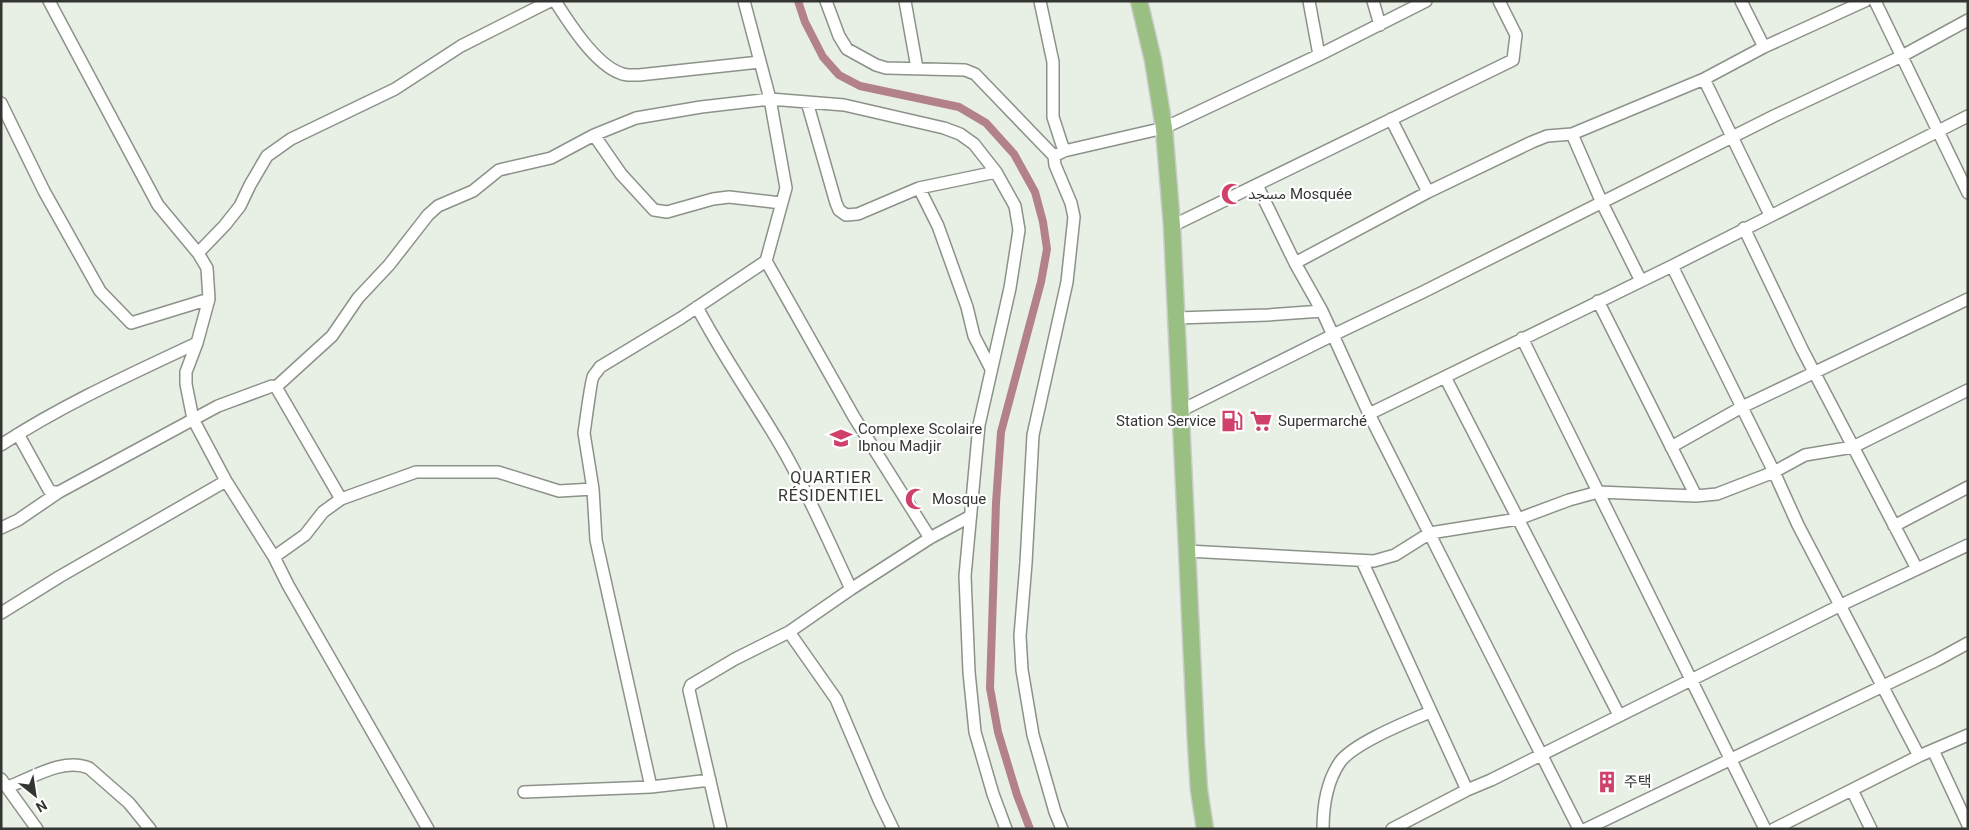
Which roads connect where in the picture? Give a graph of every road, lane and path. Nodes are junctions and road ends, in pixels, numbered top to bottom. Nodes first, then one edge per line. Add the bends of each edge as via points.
1 (49, 1) edge
2 (550, 1) edge
3 (555, 1) edge
4 (744, 1) edge
5 (826, 1) edge
6 (905, 1) edge
7 (1040, 1) edge
8 (1139, 1) edge
9 (1309, 1) edge
10 (1373, 1) edge
11 (1426, 1) edge
12 (1499, 1) edge
13 (1741, 1) edge
14 (1865, 1) edge
15 (1875, 1) edge
16 (1968, 20) edge
17 (1380, 24) junction
18 (1764, 47) junction
19 (1319, 55) junction
20 (1902, 56) junction
21 (760, 62) junction
22 (917, 68) junction
23 (1704, 79) junction
24 (770, 99) junction
25 (807, 102) junction
26 (1, 104) edge
27 (1968, 116) edge
28 (1391, 119) junction
29 (1164, 128) junction
30 (1938, 131) junction
31 (1572, 134) junction
32 (594, 135) junction
33 (1733, 138) junction
34 (1059, 153) junction
35 (996, 172) junction
36 (1257, 185) junction
37 (919, 188) junction
38 (1428, 192) junction
39 (1968, 193) edge
40 (781, 203) junction
41 (1602, 203) junction
42 (1770, 215) junction
43 (1172, 226) junction
44 (1744, 228) junction
45 (198, 253) junction
46 (766, 261) junction
47 (1295, 263) junction
48 (1672, 266) junction
49 (1641, 281) junction
50 (209, 299) junction
51 (1968, 299) edge
52 (1598, 301) junction
53 (696, 307) junction
54 (1322, 311) junction
55 (1177, 318) junction
56 (1333, 335) junction
57 (1522, 338) junction
58 (197, 343) junction
59 (991, 369) junction
60 (1814, 372) junction
61 (1445, 377) junction
62 (276, 387) junction
63 (1968, 390) edge
64 (1742, 407) junction
65 (1182, 410) junction
66 (1369, 414) junction
67 (193, 420) junction
68 (18, 434) junction
69 (1, 445) edge
70 (1671, 447) junction
71 (1852, 447) junction
72 (1774, 472) junction
73 (226, 480) junction
74 (1968, 487) edge
75 (593, 489) junction
76 (59, 492) junction
77 (1598, 492) junction
78 (1696, 496) junction
79 (341, 499) junction
80 (969, 517) junction
81 (1518, 519) junction
82 (1894, 526) junction
83 (1, 528) edge
84 (1430, 533) junction
85 (930, 538) junction
86 (1968, 545) edge
87 (1187, 551) junction
88 (274, 557) junction
89 (1362, 561) junction
90 (1918, 569) junction
91 (851, 589) junction
92 (1841, 605) junction
93 (1, 613) edge
94 (789, 632) junction
95 (1968, 643) edge
96 (1691, 681) junction
97 (1883, 684) junction
98 (1430, 712) junction
99 (1619, 716) junction
100 (1968, 734) edge
101 (1932, 750) junction
102 (1542, 754) junction
103 (1919, 756) junction
104 (1730, 760) junction
105 (710, 780) junction
106 (5, 783) edge
107 (651, 787) junction
108 (1467, 790) junction
109 (1852, 790) junction
110 (524, 792) dead end
111 (1968, 825) edge
112 (1397, 828) edge
113 (1780, 828) edge
114 (36, 829) edge
115 (150, 829) edge
116 (428, 829) edge
117 (721, 829) edge
118 (893, 829) edge
119 (1006, 829) edge
120 (1062, 829) edge
121 (1205, 829) edge
122 (1323, 829) edge
123 (1579, 829) edge
124 (1586, 829) edge
125 (1765, 829) edge
126 (1872, 829) edge

1 - 45 street via 158,205
2 - 45 street via 461,46 395,89 291,139 267,156 240,206
3 - 21 street via 575,33 608,68 620,74 639,75
4 - 21 street
5 - 22 street via 847,49 881,66
6 - 22 street
7 - 34 street via 1053,62 1053,117
8 - 29 highway
9 - 19 street
10 - 17 street
11 - 17 street
12 - 28 street via 1516,35 1513,60
13 - 18 street
14 - 18 street
15 - 20 street
16 - 20 street
17 - 19 street
18 - 23 street
19 - 29 street
20 - 30 street
20 - 33 street
21 - 24 street
22 - 34 street via 971,71
23 - 31 street
23 - 33 street
24 - 25 street
24 - 32 street via 664,112 636,118
24 - 40 street via 786,188
25 - 35 street via 844,105 944,128 974,144
25 - 37 street via 839,210 846,215 858,214
26 - 50 street via 44,191 100,291 131,323
27 - 30 street
28 - 36 street
28 - 38 street
29 - 34 street
29 - 43 highway
30 - 39 street
30 - 42 street
31 - 38 street via 1547,136
31 - 41 street
32 - 40 street via 620,174 654,210 667,212 729,197
32 - 62 street via 551,158 499,170 473,191 438,206 358,298 332,336
33 - 41 street
33 - 42 street
34 - 120 street via 1055,165 1074,217 1067,282 1033,435 1020,636 1032,735
35 - 37 street
35 - 59 street via 1015,206 1019,237
36 - 43 street
36 - 47 street
37 - 59 street via 938,226 974,336
38 - 47 street
40 - 46 street
41 - 49 street
41 - 56 street
42 - 44 street
43 - 55 highway
44 - 48 street
44 - 60 street
45 - 50 street via 208,272
46 - 53 street
46 - 85 street via 854,417
47 - 54 street
48 - 49 street
48 - 64 street
49 - 52 street
50 - 58 street
51 - 60 street
52 - 57 street
52 - 70 street
53 - 75 street via 600,368 592,379 584,433
53 - 91 street via 782,448
54 - 55 street
54 - 56 street
55 - 65 highway
56 - 65 street
56 - 66 street
57 - 61 street
57 - 77 street
58 - 67 street via 186,372
58 - 68 street via 122,378
59 - 80 street via 979,425
60 - 64 street
60 - 71 street
61 - 66 street
61 - 81 street
62 - 67 street via 218,406
62 - 79 street
63 - 71 street
64 - 70 street
64 - 72 street
65 - 87 highway
66 - 84 street
67 - 73 street
67 - 76 street
68 - 69 street
68 - 76 street via 49,490
70 - 78 street
71 - 72 street via 1805,455
71 - 82 street
72 - 78 street via 1717,494
72 - 92 street
73 - 88 street
73 - 93 street
74 - 82 street
75 - 79 street via 559,491 498,472 416,472
75 - 107 street via 596,540
76 - 83 street
77 - 78 street
77 - 81 street
77 - 96 street
79 - 88 street via 323,512 305,535
80 - 85 street
80 - 119 street via 965,576 974,732
81 - 84 street
81 - 99 street
82 - 90 street
84 - 89 street via 1386,559
84 - 102 street
85 - 91 street
86 - 90 street
87 - 89 street
87 - 121 highway via 1199,790
88 - 116 street
89 - 98 street
90 - 92 street
91 - 94 street
92 - 96 street
92 - 97 street
94 - 105 street via 691,685 689,690
94 - 118 street via 836,700
95 - 97 street
96 - 99 street
96 - 104 street
97 - 103 street
97 - 104 street
98 - 108 street
98 - 122 street via 1365,744 1343,759 1327,790
99 - 102 street
100 - 101 street
101 - 103 street
101 - 111 street
102 - 108 street
102 - 123 street
103 - 109 street
104 - 124 street
104 - 125 street
105 - 107 street
105 - 117 street
106 - 114 street
106 - 115 street via 52,769 82,765 129,802
107 - 110 street
108 - 112 street
109 - 113 street
109 - 126 street

